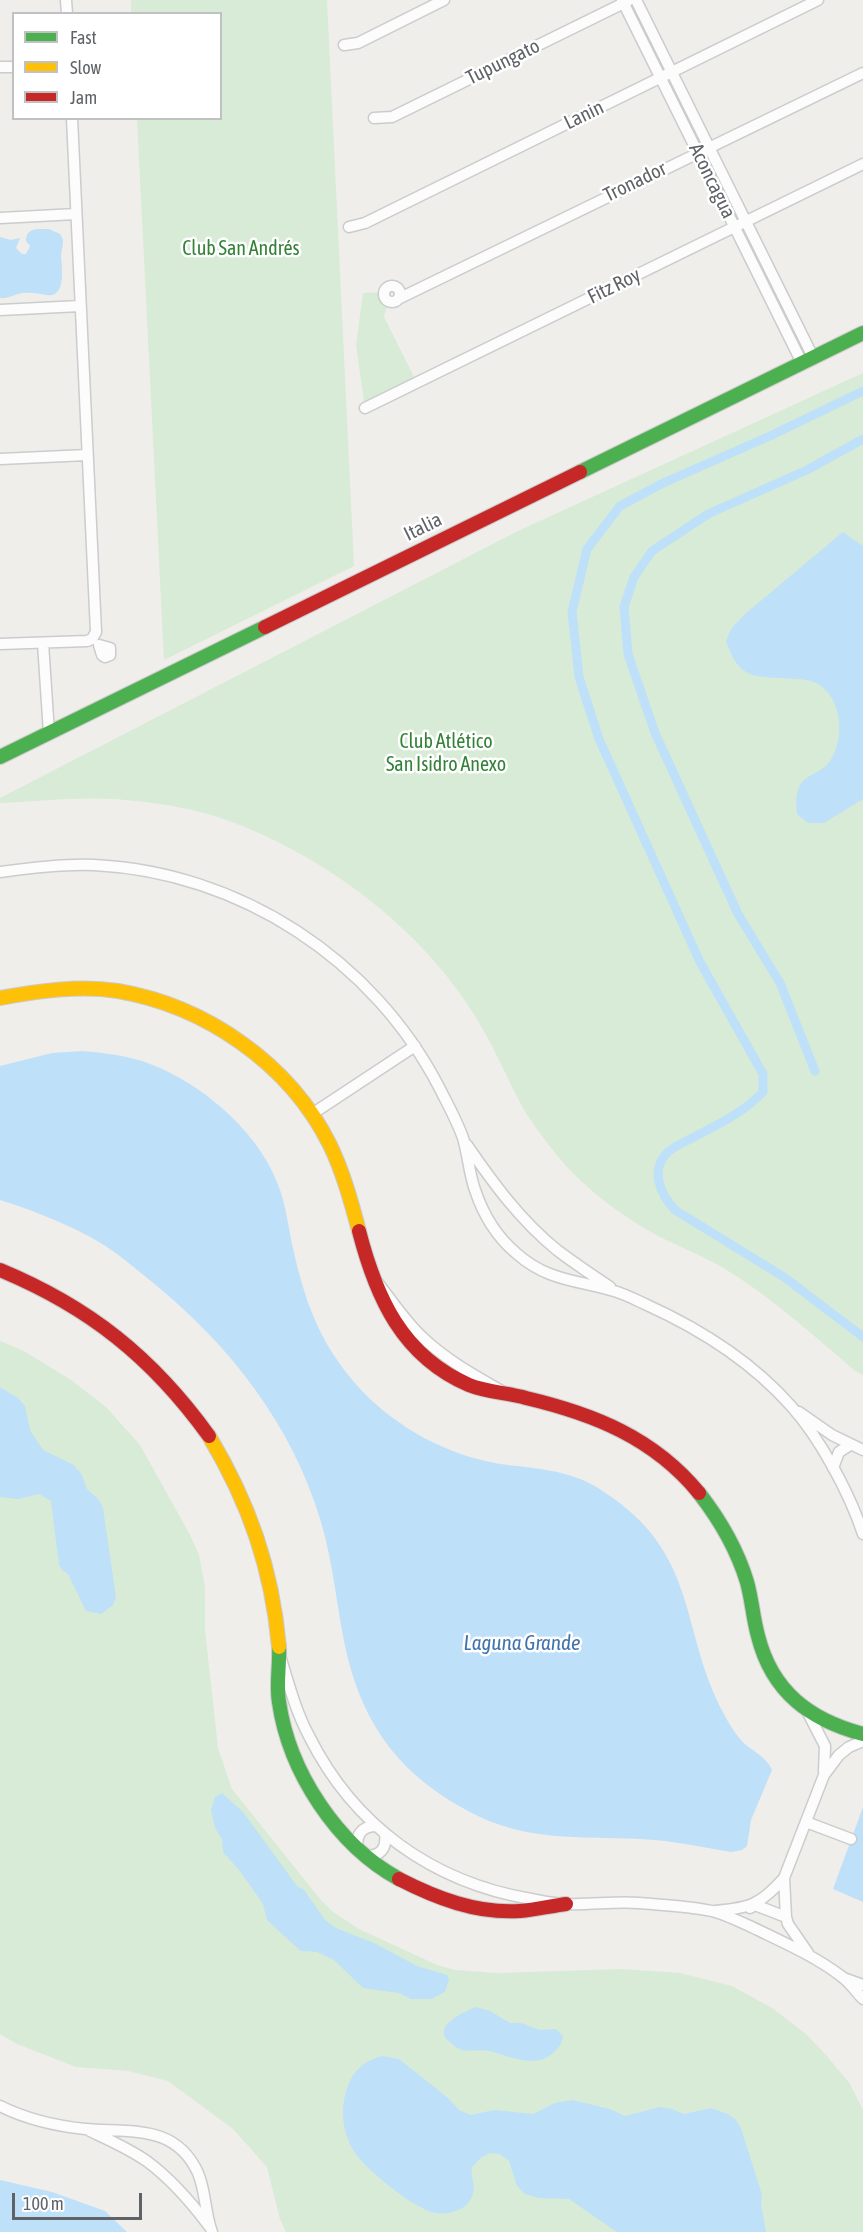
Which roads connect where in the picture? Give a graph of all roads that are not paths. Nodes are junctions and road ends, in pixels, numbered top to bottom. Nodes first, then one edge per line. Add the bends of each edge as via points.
1 (444, 0) edge
2 (636, 0) edge
3 (818, 0) edge
4 (625, 1) edge
5 (344, 45) dead end
6 (671, 72) junction
7 (863, 73) edge
8 (660, 77) junction
9 (374, 118) dead end
10 (72, 120) edge
11 (710, 146) junction
12 (698, 152) junction
13 (863, 164) edge
14 (76, 214) junction
15 (0, 218) edge
16 (747, 221) junction
17 (349, 227) dead end
18 (735, 227) junction
19 (768, 266) junction
20 (757, 272) junction
21 (402, 294) dead end
22 (80, 306) junction
23 (0, 310) edge
24 (863, 333) edge
25 (807, 360) junction
26 (365, 408) dead end
27 (87, 455) junction
28 (0, 459) edge
29 (43, 643) junction
30 (0, 644) edge
31 (49, 733) junction
32 (0, 757) edge
33 (0, 872) edge
34 (0, 998) edge
35 (415, 1046) junction
36 (312, 1114) junction
37 (463, 1139) junction
38 (491, 1179) junction
39 (475, 1189) junction
40 (579, 1265) junction
41 (0, 1270) edge
42 (570, 1282) junction
43 (615, 1291) junction
44 (792, 1407) junction
45 (850, 1445) junction
46 (863, 1450) edge
47 (833, 1468) junction
48 (863, 1534) edge
49 (280, 1653) junction
50 (807, 1711) junction
51 (830, 1723) junction
52 (306, 1731) junction
53 (857, 1732) edge
54 (822, 1737) junction
55 (288, 1738) junction
56 (863, 1742) edge
57 (849, 1747) junction
58 (824, 1775) junction
59 (806, 1822) junction
60 (376, 1826) junction
61 (385, 1834) junction
62 (851, 1839) dead end
63 (362, 1853) junction
64 (784, 1878) junction
65 (490, 1890) junction
66 (566, 1904) junction
67 (755, 1905) junction
68 (485, 1909) junction
69 (713, 1912) junction
70 (787, 1921) junction
71 (744, 1924) junction
72 (779, 1940) junction
73 (810, 1955) junction
74 (843, 1977) junction
75 (863, 1985) edge
76 (863, 2000) edge
77 (0, 2106) edge
78 (87, 2129) junction
79 (128, 2130) junction
80 (122, 2147) junction
81 (202, 2188) junction
82 (187, 2198) junction
83 (212, 2230) edge

1 - 5 street via 358,43
2 - 6 street, Aconcagua
3 - 6 street, Lanin
4 - 8 street, Aconcagua
4 - 9 street, Tupungato via 392,117
6 - 8 street, Lanin
6 - 11 street, Aconcagua
7 - 11 street, Tronador
8 - 12 street, Aconcagua
8 - 17 street, Lanin
10 - 14 street
11 - 12 street, Tronador
11 - 16 street, Aconcagua
12 - 18 street, Aconcagua
12 - 21 street, Tronador
13 - 16 street, Fitz Roy
14 - 15 street
14 - 22 street
16 - 18 street, Fitz Roy
16 - 19 street, Aconcagua
18 - 20 street, Aconcagua
18 - 26 street, Fitz Roy
19 - 20 street
19 - 25 street, Aconcagua
20 - 25 street, Aconcagua
22 - 23 street
22 - 27 street
24 - 25 street, Italia
25 - 31 street, Italia
27 - 28 street
27 - 29 street via 96,642
29 - 30 street
29 - 31 street
31 - 32 street, Italia
33 - 35 street via 65,866 114,867 189,881 236,898 293,928 347,969
34 - 36 street via 83,989 117,991 161,1001 218,1027 250,1049
35 - 36 street
35 - 37 street
36 - 50 street via 343,1176 372,1276 389,1315 403,1335 453,1377 472,1386 575,1411 624,1431 674,1466 727,1532 747,1580 767,1663 780,1684
37 - 38 street
37 - 39 street
38 - 39 street via 482,1179
38 - 40 street via 538,1233
39 - 42 street via 486,1215 505,1242 535,1267
40 - 42 street via 579,1276
40 - 43 street
41 - 49 street via 55,1295 123,1342 162,1378 212,1439 239,1489 260,1548 271,1586
42 - 43 street
43 - 44 street via 714,1341
44 - 45 street
44 - 47 street
45 - 46 street
45 - 47 street via 839,1452
47 - 48 street
49 - 52 street
49 - 55 street via 278,1697
50 - 51 street
50 - 54 street
51 - 53 street
51 - 54 street via 822,1730
52 - 55 street via 298,1729
52 - 60 street via 333,1778
53 - 57 street
54 - 57 street via 840,1747
54 - 58 street via 826,1755
55 - 63 street via 315,1799
56 - 57 street
57 - 58 street
58 - 59 street
59 - 62 street
59 - 64 street
60 - 61 street
60 - 63 street via 360,1832 357,1839
61 - 63 street via 383,1849 373,1856
61 - 65 street via 430,1865
63 - 68 street via 425,1893
64 - 67 street
64 - 70 street
65 - 66 street
65 - 68 street via 493,1902
66 - 68 street via 531,1911
66 - 69 street via 637,1903
67 - 69 street
67 - 70 street
67 - 71 street via 744,1916
69 - 71 street
70 - 72 street via 785,1934
70 - 73 street
71 - 72 street
72 - 73 street
73 - 74 street
74 - 75 street
74 - 76 street
77 - 78 street via 32,2119
78 - 79 street
78 - 80 street
79 - 80 street via 121,2137
79 - 81 street via 163,2138 182,2150
80 - 82 street via 163,2174
81 - 82 street via 197,2198
81 - 83 street
82 - 83 street

